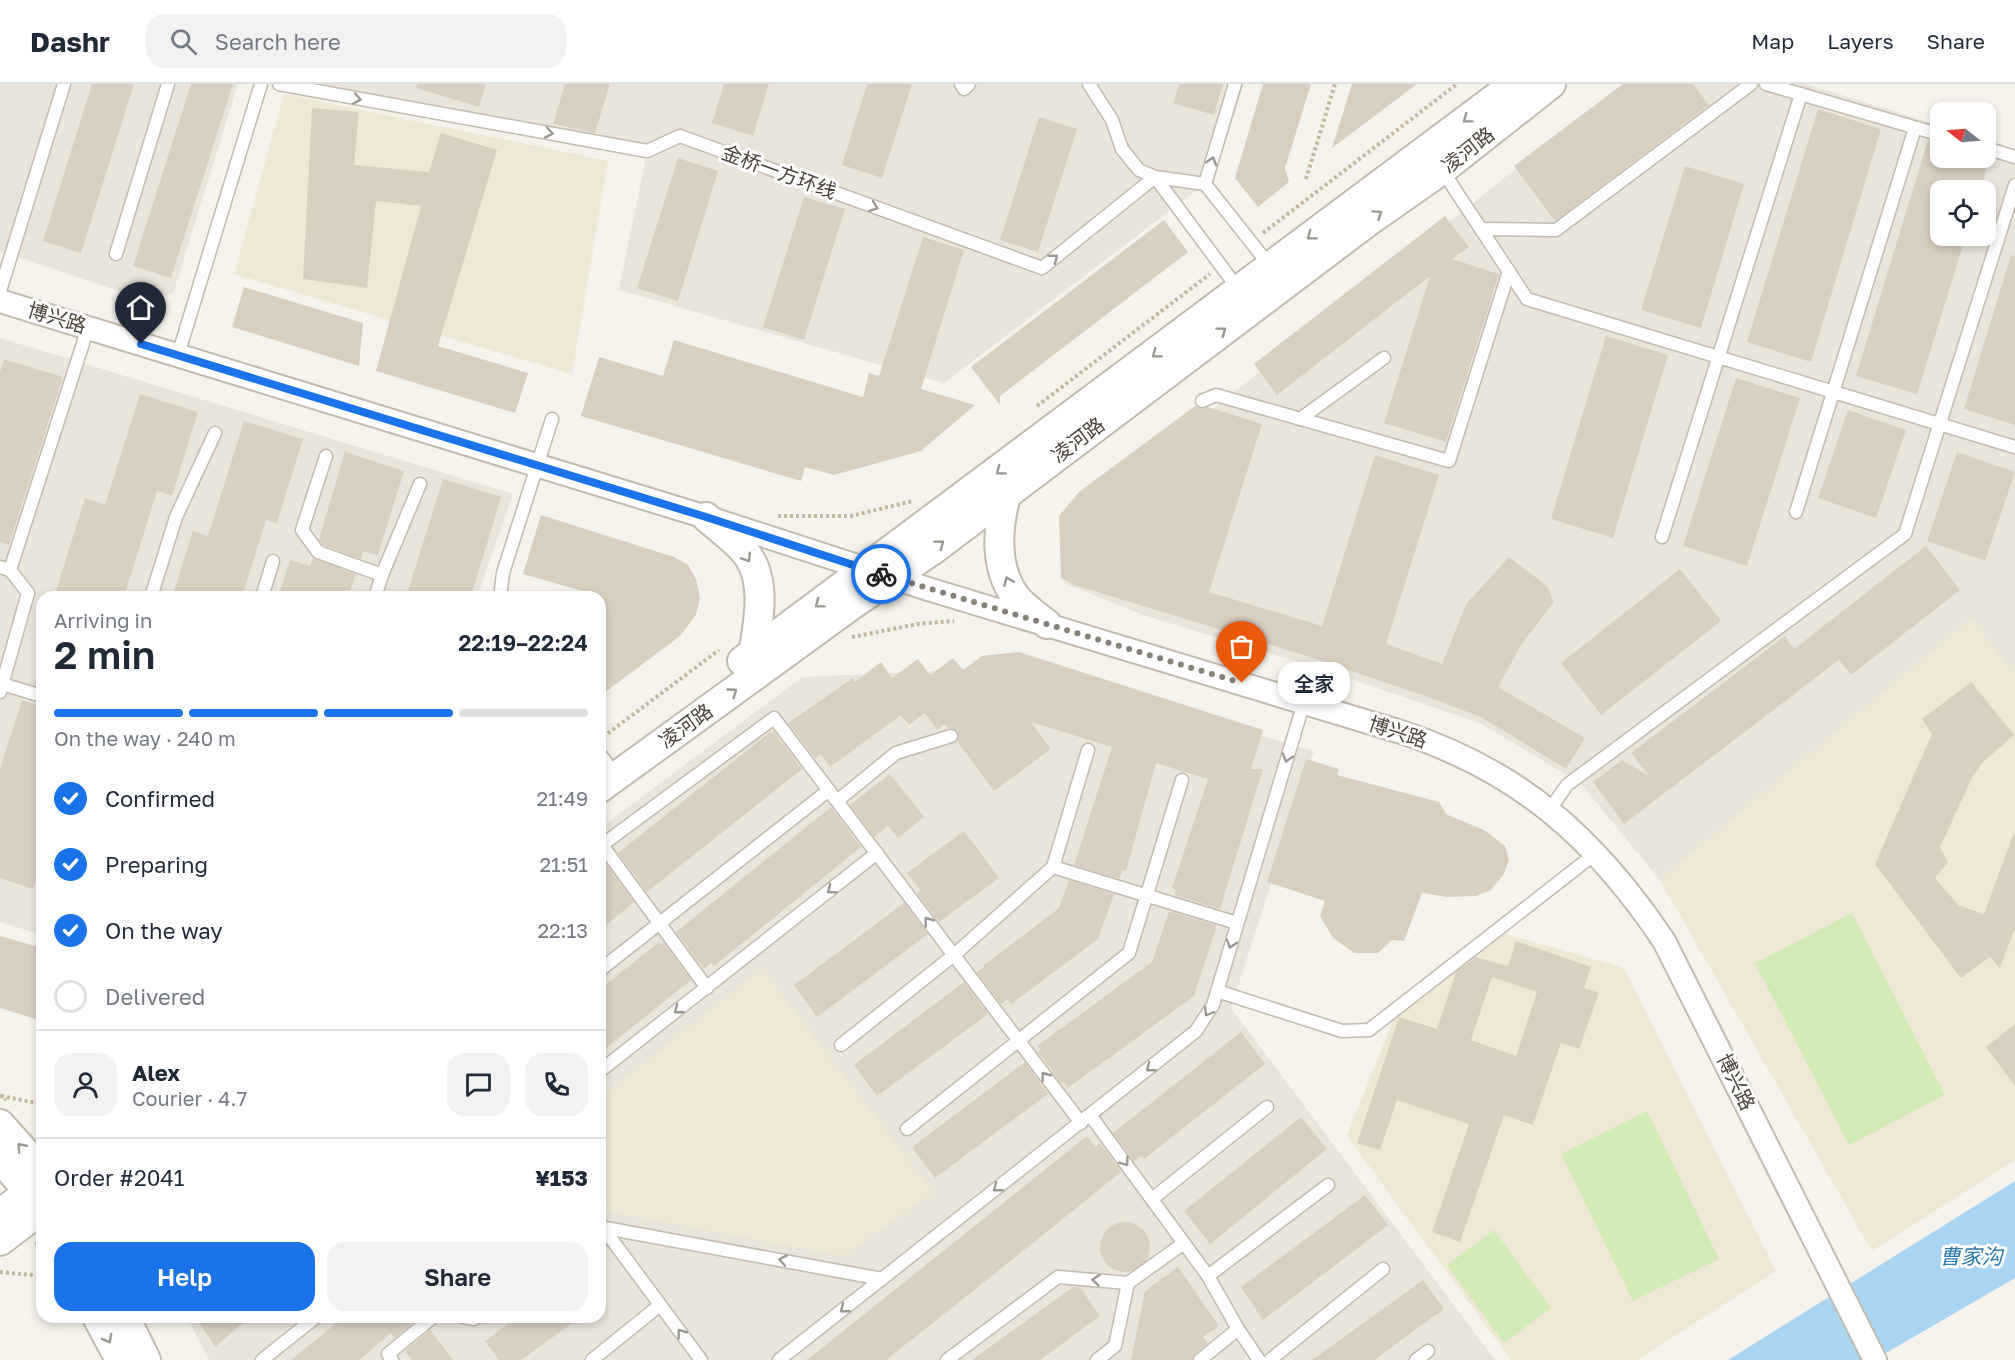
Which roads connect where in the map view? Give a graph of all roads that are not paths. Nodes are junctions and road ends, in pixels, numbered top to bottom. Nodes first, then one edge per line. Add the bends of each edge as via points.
1 (64, 84) edge
2 (168, 84) edge
3 (261, 84) edge
4 (279, 84) edge
5 (961, 84) edge
6 (969, 84) edge
7 (1089, 84) edge
8 (1235, 84) edge
9 (1514, 84) edge
10 (1551, 84) edge
11 (1751, 84) edge
12 (1766, 84) edge
13 (1801, 94) junction
14 (1915, 128) junction
15 (1930, 132) edge
16 (1996, 151) edge
17 (2015, 157) edge
18 (1442, 170) junction
19 (1155, 177) junction
20 (1205, 184) junction
21 (2015, 185) edge
22 (1481, 229) junction
23 (116, 254) dead end
24 (1270, 267) junction
25 (1509, 271) junction
26 (0, 291) edge
27 (1240, 291) junction
28 (0, 301) edge
29 (88, 328) junction
30 (178, 355) junction
31 (1718, 357) junction
32 (1384, 358) dead end
33 (1833, 392) junction
34 (1202, 401) dead end
35 (552, 419) dead end
36 (1300, 419) junction
37 (1940, 424) junction
38 (215, 433) dead end
39 (2015, 447) edge
40 (326, 456) dead end
41 (537, 465) junction
42 (420, 484) dead end
43 (1007, 493) junction
44 (1796, 512) dead end
45 (706, 517) junction
46 (1662, 537) dead end
47 (273, 561) dead end
48 (5, 569) edge
49 (382, 574) junction
50 (879, 574) junction
51 (153, 591) edge
52 (264, 591) edge
53 (377, 591) edge
54 (501, 591) edge
55 (1047, 624) junction
56 (753, 654) junction
57 (1, 688) edge
58 (36, 695) edge
59 (1304, 702) junction
60 (951, 736) dead end
61 (1088, 750) dead end
62 (606, 758) edge
63 (606, 759) edge
64 (1182, 780) dead end
65 (829, 790) junction
66 (837, 801) junction
67 (1550, 809) junction
68 (606, 842) edge
69 (606, 853) edge
70 (877, 853) junction
71 (1596, 853) junction
72 (1053, 867) junction
73 (1147, 896) junction
74 (659, 923) junction
75 (1238, 923) junction
76 (954, 956) junction
77 (606, 965) edge
78 (707, 988) junction
79 (1217, 991) junction
80 (1019, 1040) junction
81 (841, 1045) dead end
82 (606, 1066) edge
83 (1267, 1107) dead end
84 (1085, 1119) junction
85 (0, 1124) edge
86 (907, 1129) dead end
87 (0, 1158) edge
88 (1328, 1185) dead end
89 (36, 1187) edge
90 (36, 1189) edge
91 (36, 1194) edge
92 (36, 1196) edge
93 (1152, 1199) junction
94 (0, 1214) edge
95 (606, 1227) edge
96 (606, 1233) edge
97 (0, 1241) edge
98 (1184, 1243) junction
99 (1383, 1269) dead end
100 (1208, 1276) junction
101 (882, 1279) junction
102 (1128, 1283) junction
103 (660, 1305) junction
104 (100, 1323) edge
105 (128, 1323) edge
106 (308, 1323) edge
107 (426, 1323) edge
108 (1238, 1329) junction
109 (1428, 1351) dead end
110 (120, 1360) edge
111 (146, 1360) edge
112 (262, 1360) edge
113 (392, 1360) edge
114 (592, 1360) edge
115 (701, 1360) edge
116 (779, 1360) edge
117 (947, 1360) edge
118 (1097, 1360) edge
119 (1200, 1360) edge
120 (1259, 1360) edge
121 (1270, 1360) edge
122 (1416, 1360) edge
123 (1875, 1360) edge

1 - 26 lane
2 - 23 lane
3 - 30 lane
4 -> 19 lane, 金桥一方环线 via 647,151 680,136 1042,268
5 - 6 lane via 964,89
7 - 19 lane via 1112,120 1122,148 1139,170
20 -> 8 lane
9 -> 24 street, 凌河路
10 - 18 street, 凌河路
11 - 22 lane via 1556,230
12 - 13 lane
13 - 14 lane
13 - 31 lane
14 - 15 lane
14 - 33 lane
16 - 17 lane
18 - 22 lane
43 -> 18 street, 凌河路
19 - 20 lane
19 - 27 lane
20 - 24 lane
21 - 37 lane
22 - 25 lane
24 - 27 street, 凌河路
25 - 31 lane via 1527,299
25 - 36 lane via 1449,461
27 -> 50 street, 凌河路
28 - 29 street, 博兴路
29 - 30 street, 博兴路
29 - 48 lane
30 - 41 street, 博兴路
31 - 33 lane
31 - 46 lane
32 - 36 lane
33 - 37 lane
33 - 44 lane
34 - 36 lane via 1216,395
35 - 41 lane
37 - 39 lane
37 - 67 lane via 1905,534 1566,785
38 - 51 lane via 176,518
40 - 49 lane via 302,530 318,552
41 - 45 street, 博兴路
41 - 54 lane
42 - 49 lane
50 -> 43 street, 凌河路 via 933,550
55 -> 43 street via 1016,597 1002,564 999,517
45 - 50 street, 博兴路
45 -> 56 street via 748,555 758,579 759,620
47 - 52 lane
48 - 57 lane via 28,593
49 - 53 lane
50 - 55 street, 博兴路
50 -> 56 street, 凌河路
63 -> 50 street, 凌河路
55 - 59 street, 博兴路
56 - 62 street, 凌河路
57 - 58 lane
59 - 67 street, 博兴路 via 1447,748 1497,774
59 -> 75 lane
60 - 66 lane via 896,753
61 - 72 lane
64 - 73 lane
65 - 66 lane
65 - 68 lane via 774,718
65 - 74 lane
66 - 70 lane
67 - 71 street, 博兴路
69 - 74 lane
76 -> 70 lane
70 -> 78 lane
71 - 79 lane via 1369,1030 1342,1031
71 - 123 street, 博兴路 via 1631,893 1679,967
72 - 73 lane
72 - 76 lane
73 - 75 lane
73 - 80 lane via 1129,953
74 - 77 lane
74 - 78 lane
75 -> 79 lane
76 - 80 lane
76 - 81 lane
78 -> 82 lane
79 -> 84 lane via 1196,1031
84 -> 80 lane
80 - 86 lane
83 - 93 lane
84 -> 93 lane
84 -> 101 lane
89 -> 85 street
87 - 90 street
88 - 100 lane
91 - 94 street
92 - 97 street
93 - 98 lane
101 -> 95 lane
96 - 103 lane
98 - 100 lane
98 - 102 lane
99 - 121 lane
100 - 108 lane
101 -> 116 lane
102 -> 117 lane via 1058,1277
102 - 118 lane via 1115,1346
103 - 114 lane
115 -> 103 lane
104 -> 110 street
105 - 111 street
106 - 112 lane
107 - 113 lane via 388,1354
108 - 119 lane
108 - 120 lane
109 - 122 lane

